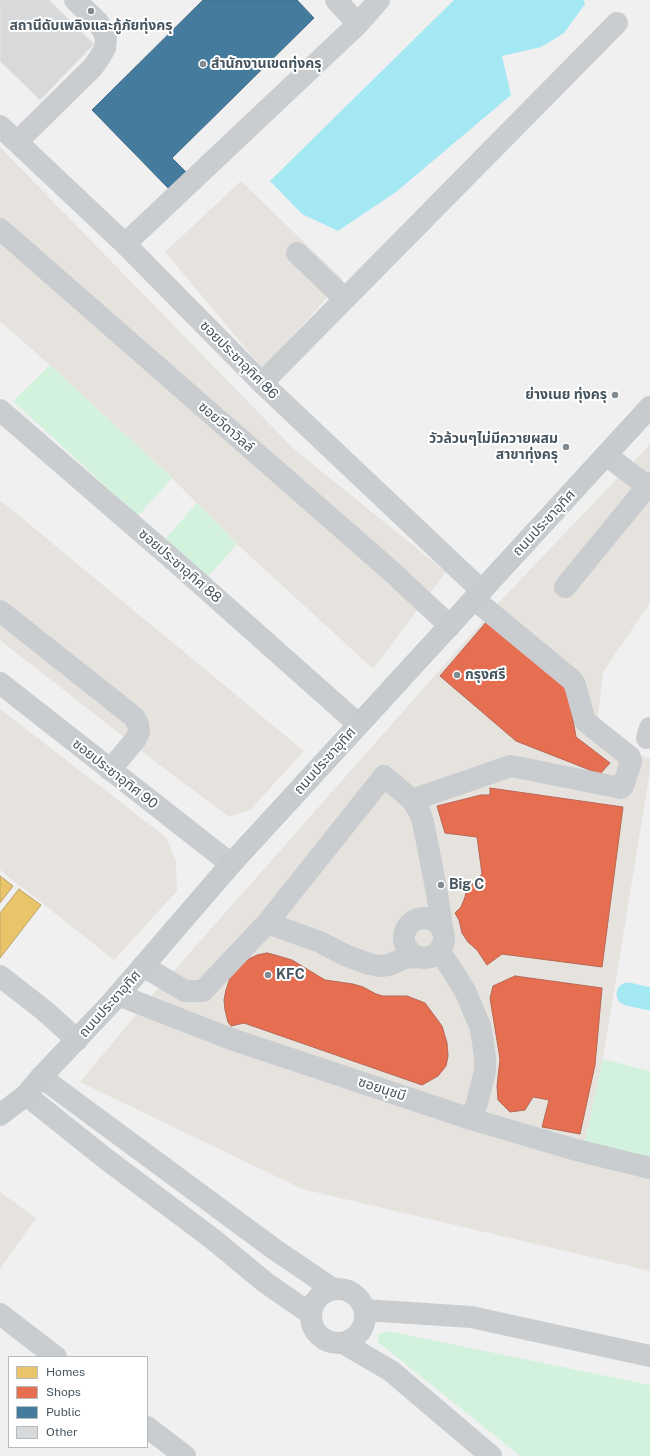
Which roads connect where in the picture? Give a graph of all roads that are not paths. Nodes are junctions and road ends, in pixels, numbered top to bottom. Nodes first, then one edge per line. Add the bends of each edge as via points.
1 (75, 0) edge
2 (336, 0) edge
3 (379, 0) edge
4 (617, 23) dead end
5 (358, 24) junction
6 (0, 126) edge
7 (17, 142) junction
8 (0, 229) edge
9 (125, 244) junction
10 (296, 254) dead end
11 (345, 299) junction
12 (262, 383) junction
13 (650, 407) edge
14 (0, 410) edge
15 (606, 455) junction
16 (649, 484) edge
17 (565, 587) dead end
18 (478, 595) junction
19 (0, 611) edge
20 (450, 626) junction
21 (0, 683) edge
22 (358, 724) junction
23 (110, 770) junction
24 (412, 800) junction
25 (231, 864) junction
26 (267, 923) junction
27 (442, 928) junction
28 (440, 952) junction
29 (417, 957) junction
30 (143, 966) junction
31 (0, 976) edge
32 (118, 995) junction
33 (77, 1040) junction
34 (41, 1077) junction
35 (26, 1095) junction
36 (0, 1115) edge
37 (471, 1119) junction
38 (650, 1168) edge
39 (333, 1289) junction
40 (365, 1310) junction
41 (0, 1314) edge
42 (311, 1314) junction
43 (343, 1343) junction
44 (55, 1356) edge
45 (650, 1356) edge
46 (148, 1428) edge
47 (185, 1456) edge
48 (491, 1456) edge

1 - 7 street via 98,22 106,36 105,48 93,67
2 - 5 street
3 - 5 street
4 - 11 street
5 - 9 street
6 - 7 street, ซอยประชาอุทิศ 86
7 - 9 street, ซอยประชาอุทิศ 86
8 - 20 street, ซอยวีดาวิลล์
9 - 12 street, ซอยประชาอุทิศ 86
10 - 11 street
11 - 12 street
12 - 18 street, ซอยประชาอุทิศ 86
13 - 15 main road, ถนนประชาอุทิศ
14 - 22 street, ซอยประชาอุทิศ 88
15 - 16 street
15 - 18 main road, ถนนประชาอุทิศ
16 - 17 street
18 - 20 main road, ถนนประชาอุทิศ
18 - 24 street, ซอยประชาอุทิศ 86 via 572,680 585,721 630,757 631,762 621,788 511,766
19 - 23 street via 134,717 138,724 135,740
20 - 22 main road, ถนนประชาอุทิศ
21 - 23 street, ซอยประชาอุทิศ 90
22 - 25 main road, ถนนประชาอุทิศ
23 - 25 street, ซอยประชาอุทิศ 90
24 - 26 street via 384,776
24 - 27 street via 424,822
25 - 30 main road, ถนนประชาอุทิศ
26 - 29 street via 320,942 369,964 389,965 405,958
26 - 30 street via 203,990 184,991
27 - 28 street via 445,940
27 - 29 street via 431,918 411,922 406,928 404,942 411,954
28 - 29 street via 429,958
28 - 37 street via 466,993 480,1026 483,1042 485,1071
30 - 32 main road, ถนนประชาอุทิศ
31 - 33 street
32 - 33 main road, ถนนประชาอุทิศ
32 - 37 street, ซอยนุชมี via 231,1038
33 - 34 main road, ถนนประชาอุทิศ
34 - 35 main road, ถนนประชาอุทิศ
34 - 39 street via 274,1249
35 - 36 main road, ถนนประชาอุทิศ
35 - 42 street via 266,1283
37 - 38 street, ซอยนุชมี via 576,1150
39 - 40 street via 349,1291 362,1302
39 - 42 street via 318,1298
40 - 43 street via 363,1327 351,1340
40 - 45 street via 471,1317
41 - 44 street
42 - 43 street via 315,1330 320,1336 331,1342
43 - 48 street via 391,1371
46 - 47 street

